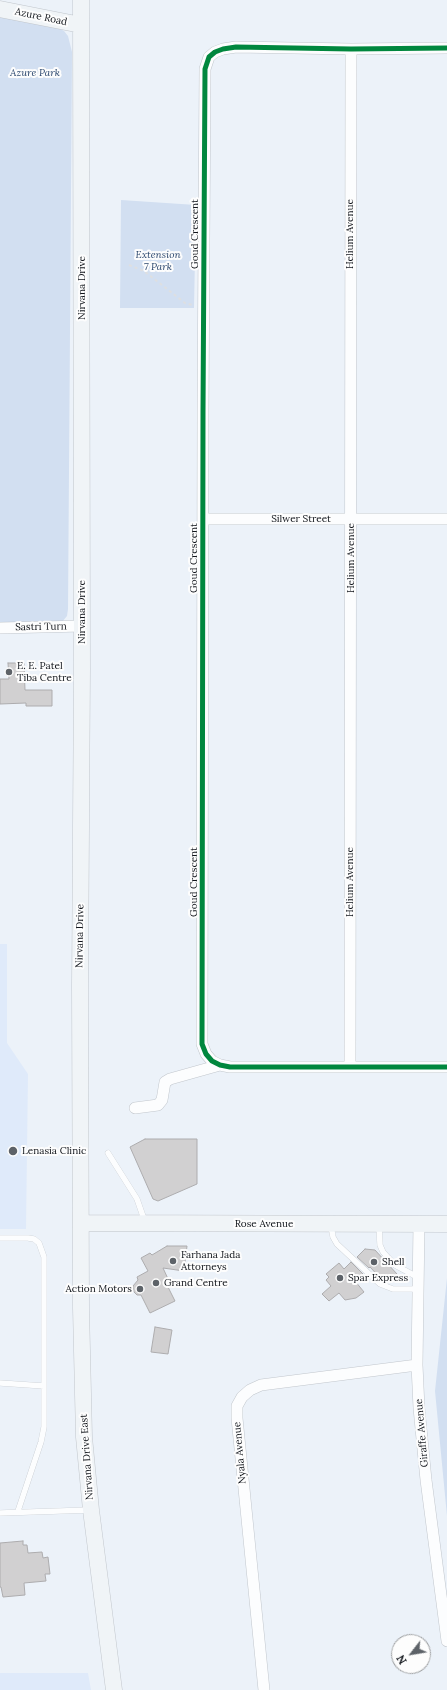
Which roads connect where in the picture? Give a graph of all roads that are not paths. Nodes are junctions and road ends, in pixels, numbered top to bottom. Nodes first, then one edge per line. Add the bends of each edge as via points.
1 (81, 0) edge
2 (0, 9) edge
3 (81, 26) junction
4 (447, 48) edge
5 (351, 49) junction
6 (203, 519) junction
7 (351, 519) junction
8 (447, 519) edge
9 (82, 626) junction
10 (0, 628) edge
11 (220, 1065) junction
12 (350, 1066) junction
13 (447, 1067) edge
14 (135, 1108) dead end
15 (108, 1153) dead end
16 (82, 1223) junction
17 (145, 1224) junction
18 (330, 1224) junction
19 (379, 1224) junction
20 (419, 1224) junction
21 (447, 1224) edge
22 (0, 1238) edge
23 (419, 1284) junction
24 (417, 1365) junction
25 (0, 1383) edge
26 (44, 1386) junction
27 (90, 1510) junction
28 (18, 1511) junction
29 (0, 1512) edge
30 (447, 1641) edge
31 (114, 1690) edge
32 (264, 1690) edge

1 - 3 main road, Nirvana Drive
2 - 3 main road, Azure Road
3 - 9 main road, Nirvana Drive
4 - 5 street, Goud Crescent
5 - 6 street, Goud Crescent via 236,47 223,49 209,58 205,70
5 - 7 street, Helium Avenue
6 - 7 street, Silwer Street
6 - 11 street, Goud Crescent via 202,1044 212,1061
7 - 8 street, Silwer Street
7 - 12 street, Helium Avenue
9 - 10 street, Sastri Turn
9 - 16 main road, Nirvana Drive
11 - 12 street
11 - 14 street via 170,1078 165,1082 162,1100 158,1105
12 - 13 street
15 - 17 lane via 137,1199
16 - 17 main road, Rose Avenue
16 - 27 main road, Nirvana Drive East via 84,1437
17 - 18 main road, Rose Avenue
18 - 19 main road, Rose Avenue
18 - 23 lane via 337,1244 380,1284 393,1289
19 - 20 main road, Rose Avenue
19 - 23 lane via 383,1252
20 - 21 main road, Rose Avenue
20 - 23 street, Giraffe Avenue
22 - 26 lane via 28,1238 39,1243 42,1249
23 - 24 street, Giraffe Avenue
24 - 30 street, Giraffe Avenue via 422,1441
24 - 32 street, Nyala Avenue via 261,1385 242,1397 237,1406
25 - 26 lane
26 - 28 lane via 44,1427 41,1442
27 - 28 lane
27 - 31 main road, Nirvana Drive East
28 - 29 lane

